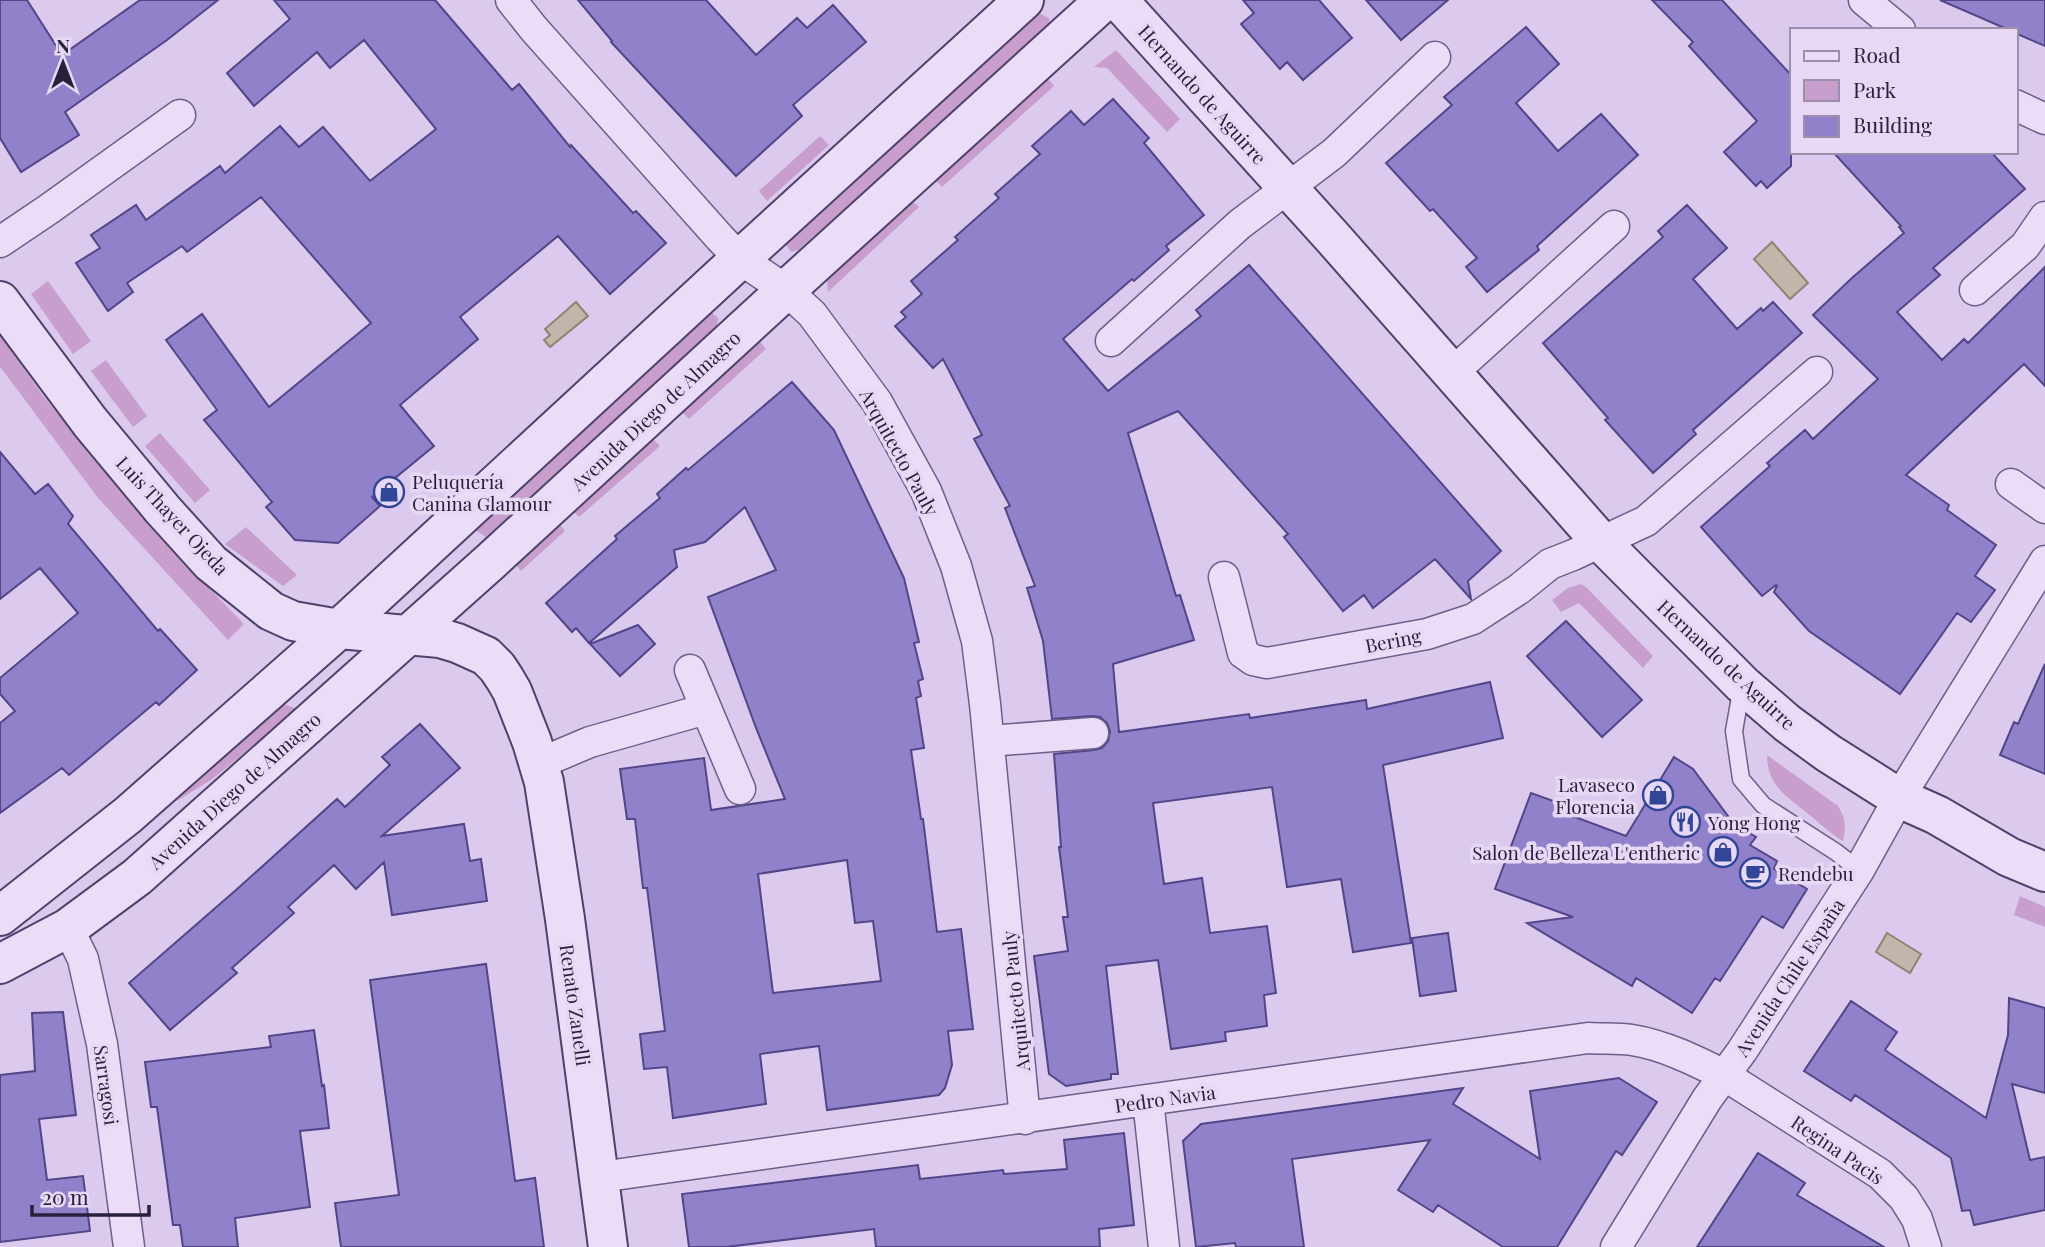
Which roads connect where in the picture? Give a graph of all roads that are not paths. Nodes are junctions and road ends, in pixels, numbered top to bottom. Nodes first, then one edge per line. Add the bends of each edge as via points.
1 (511, 0) edge
2 (1024, 0) edge
3 (1105, 0) edge
4 (1118, 0) edge
5 (1864, 0) edge
6 (1898, 28) edge
7 (1434, 57) dead end
8 (2017, 106) edge
9 (180, 115) dead end
10 (2045, 119) edge
11 (1287, 188) junction
12 (2045, 217) edge
13 (1614, 226) dead end
14 (0, 242) edge
15 (740, 259) junction
16 (786, 290) junction
17 (1975, 290) dead end
18 (0, 301) edge
19 (1111, 341) dead end
20 (1817, 372) dead end
21 (1451, 374) junction
22 (2011, 484) dead end
23 (2045, 508) edge
24 (1601, 542) junction
25 (2045, 561) edge
26 (480, 570) junction
27 (1224, 577) dead end
28 (339, 629) junction
29 (406, 635) junction
30 (485, 656) junction
31 (690, 670) dead end
32 (1742, 684) junction
33 (706, 709) junction
34 (1093, 733) dead end
35 (989, 741) junction
36 (538, 764) junction
37 (740, 789) dead end
38 (1899, 798) junction
39 (1937, 816) junction
40 (2045, 854) edge
41 (1858, 870) junction
42 (2045, 872) edge
43 (0, 916) edge
44 (68, 928) junction
45 (0, 964) edge
46 (1724, 1075) junction
47 (1148, 1100) junction
48 (1025, 1119) junction
49 (600, 1177) junction
50 (129, 1247) edge
51 (608, 1247) edge
52 (1164, 1247) edge
53 (1616, 1247) edge
54 (1926, 1247) edge

1 - 15 street, Arquitecto Pauly
2 - 15 street
3 - 16 street, Avenida Diego de Almagro
4 - 11 street, Hernando de Aguirre
5 - 6 street
7 - 11 street via 1334,153
8 - 10 street
9 - 14 street
11 - 19 street via 1240,224
11 - 21 street, Hernando de Aguirre
12 - 17 street via 2025,246
13 - 21 street
15 - 16 street, Arquitecto Pauly
15 - 28 street
16 - 26 street, Avenida Diego de Almagro
16 - 35 street, Arquitecto Pauly via 817,319 877,402 926,491 956,565 977,641
18 - 28 street, Luis Thayer Ojeda via 90,422 211,563 271,611 293,621
20 - 24 street via 1646,521
21 - 24 street, Hernando de Aguirre
22 - 23 street
24 - 27 street, Bering via 1550,564 1473,619 1427,634 1267,663 1243,653
24 - 32 street, Hernando de Aguirre
25 - 38 street, Avenida Chile España
26 - 29 street, Avenida Diego de Almagro
26 - 30 street via 470,589 469,606
28 - 29 street, Luis Thayer Ojeda
28 - 43 street via 128,816
29 - 30 street, Renato Zanelli via 440,638
29 - 44 street, Avenida Diego de Almagro via 137,877
30 - 36 street, Renato Zanelli via 512,691
31 - 33 street
32 - 38 street, Hernando de Aguirre via 1828,753
32 - 41 lane via 1734,731 1741,779 1763,805
33 - 36 street via 590,742
33 - 37 street
34 - 35 street
35 - 48 street, Arquitecto Pauly
36 - 49 street, Renato Zanelli via 565,919
38 - 39 street, Hernando de Aguirre
38 - 41 street, Avenida Chile España
39 - 40 street, Hernando de Aguirre
39 - 42 street, Hernando de Aguirre
41 - 46 street, Avenida Chile España
44 - 45 street, Avenida Diego de Almagro
44 - 50 street, Sarragosi via 83,959 102,1044
46 - 47 street, Pedro Navia via 1632,1040 1588,1038
46 - 53 street, Avenida Chile España
46 - 54 street, Regina Pacis via 1880,1174 1904,1198
47 - 48 street, Pedro Navia
47 - 52 street
48 - 49 street, Pedro Navia
49 - 51 street, Renato Zanelli

